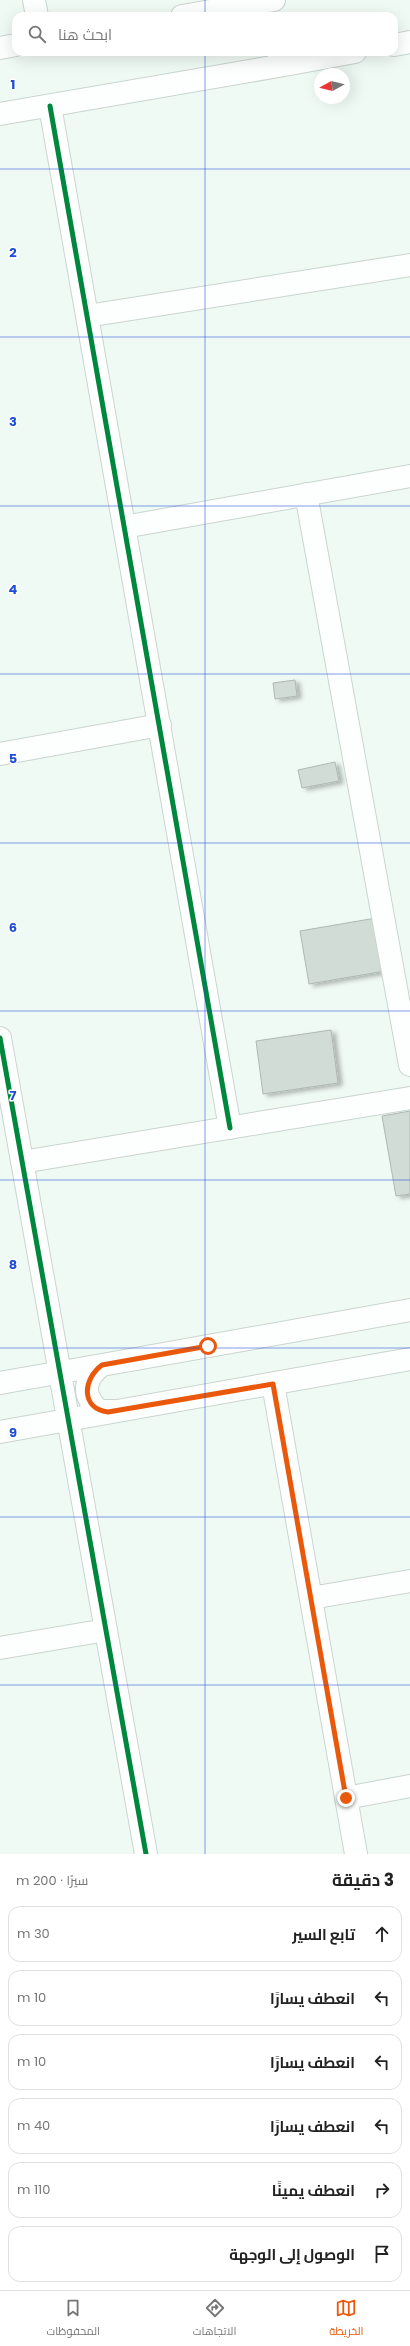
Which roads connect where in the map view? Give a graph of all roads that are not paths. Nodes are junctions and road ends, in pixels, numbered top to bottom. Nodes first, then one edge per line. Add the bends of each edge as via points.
1 (34, 0) edge
2 (274, 0) edge
3 (278, 0) edge
4 (36, 12) edge
5 (205, 12) edge
6 (271, 12) edge
7 (410, 42) edge
8 (398, 44) edge
9 (12, 46) edge
10 (0, 48) edge
11 (306, 56) edge
12 (282, 58) edge
13 (50, 106) junction
14 (0, 114) edge
15 (410, 265) edge
16 (87, 316) junction
17 (410, 476) edge
18 (306, 494) junction
19 (124, 527) junction
20 (160, 725) junction
21 (0, 754) edge
22 (0, 1038) edge
23 (410, 1065) edge
24 (410, 1098) edge
25 (230, 1128) junction
26 (22, 1162) junction
27 (410, 1310) edge
28 (410, 1359) edge
29 (102, 1365) junction
30 (60, 1372) junction
31 (0, 1383) edge
32 (273, 1384) junction
33 (87, 1392) junction
34 (66, 1410) junction
35 (121, 1410) junction
36 (0, 1432) edge
37 (410, 1581) edge
38 (311, 1598) junction
39 (106, 1630) junction
40 (0, 1648) edge
41 (410, 1786) edge
42 (346, 1798) junction
43 (146, 1854) edge
44 (356, 1854) edge

1 - 4 street
2 - 5 street
3 - 6 street
7 - 8 street
9 - 10 street
11 - 12 street
12 - 13 street
13 - 14 street
13 - 16 street
15 - 16 street
16 - 19 street
17 - 18 street
18 - 19 street
18 - 23 street
19 - 20 street
20 - 21 street
20 - 25 street
22 - 26 street
24 - 25 street
25 - 26 street
26 - 30 street
27 - 29 street
28 - 32 street
29 - 30 street
29 - 33 street via 94,1371 88,1381
30 - 31 street
30 - 34 street
32 - 35 street
32 - 38 street
33 - 34 street
33 - 35 street via 91,1403 99,1411
34 - 35 street
34 - 36 street
34 - 39 street
37 - 38 street
38 - 42 street
39 - 40 street
39 - 43 street
41 - 42 street
42 - 44 street

